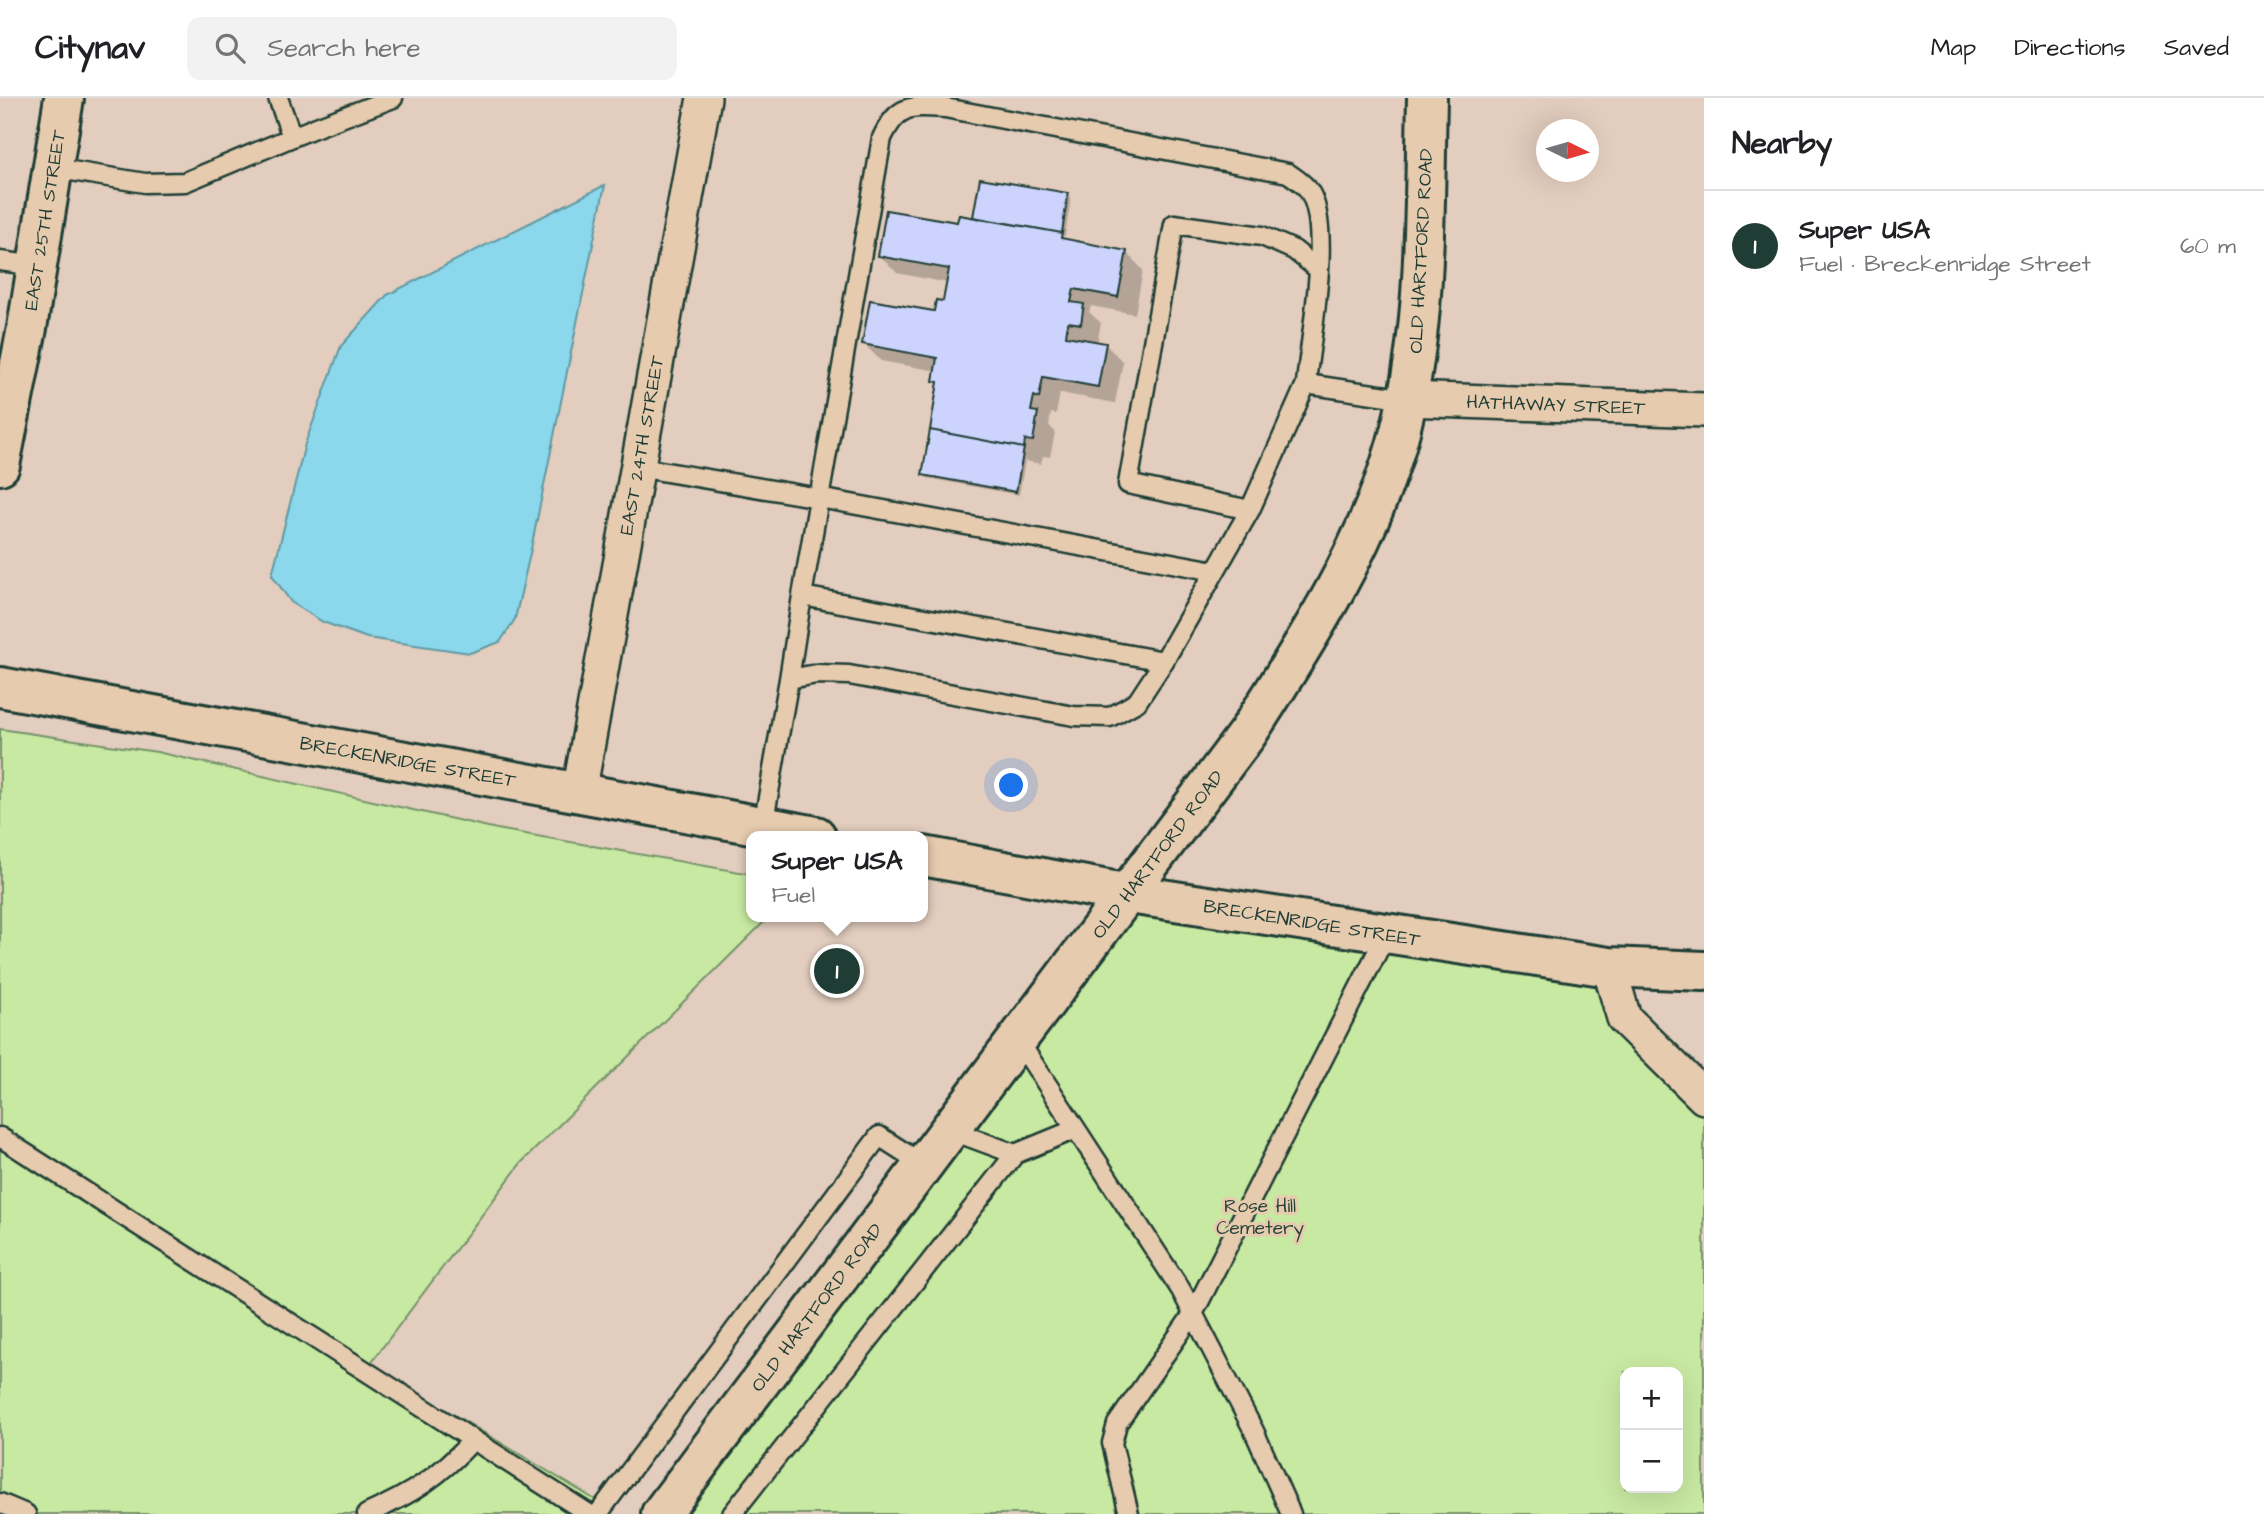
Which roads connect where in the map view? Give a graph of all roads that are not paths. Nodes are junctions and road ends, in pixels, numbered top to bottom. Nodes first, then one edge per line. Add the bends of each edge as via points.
1 (64, 98) edge
2 (278, 98) edge
3 (393, 98) edge
4 (704, 98) edge
5 (1427, 98) edge
6 (292, 137) junction
7 (53, 168) junction
8 (18, 263) edge
9 (1319, 270) junction
10 (1306, 384) junction
11 (1407, 399) junction
12 (1704, 410) edge
13 (0, 465) edge
14 (637, 467) junction
15 (819, 498) junction
16 (1250, 510) junction
17 (1215, 571) junction
18 (802, 596) junction
19 (1164, 661) junction
20 (789, 679) junction
21 (0, 687) edge
22 (579, 793) junction
23 (763, 827) junction
24 (787, 831) edge
25 (928, 857) edge
26 (1129, 894) junction
27 (1387, 933) junction
28 (1609, 967) junction
29 (1704, 971) edge
30 (1018, 1040) junction
31 (1704, 1097) edge
32 (1076, 1129) junction
33 (950, 1130) junction
34 (0, 1137) edge
35 (1015, 1154) junction
36 (924, 1165) junction
37 (1193, 1314) junction
38 (473, 1440) junction
39 (1281, 1491) junction
40 (0, 1503) edge
41 (26, 1514) edge
42 (368, 1514) edge
43 (589, 1514) edge
44 (598, 1514) edge
45 (661, 1514) edge
46 (732, 1514) edge
47 (1129, 1514) edge
48 (1291, 1514) edge
49 (1307, 1514) edge

1 - 7 main road, EAST 25TH STREET
2 - 6 lane
3 - 6 lane
4 - 14 street, EAST 24TH STREET
5 - 11 main road, OLD HARTFORD ROAD via 1423,266
6 - 7 lane via 186,182 145,183
7 - 8 main road, EAST 25TH STREET
8 - 13 main road, EAST 25TH STREET
9 - 10 lane
9 - 15 lane via 1319,216 1309,189 1288,173 945,108 913,106 891,118 882,138
9 - 16 lane via 1294,250 1262,236 1174,224 1128,484
10 - 11 lane
10 - 16 lane
11 - 12 street, HATHAWAY STREET
11 - 26 main road, OLD HARTFORD ROAD via 1377,501 1295,660 1247,734
14 - 15 lane
14 - 22 street, EAST 24TH STREET
15 - 17 lane
15 - 18 lane
16 - 17 lane
17 - 19 lane
18 - 19 lane
18 - 20 lane
19 - 20 lane via 1137,702 1111,717 1074,716 849,675
20 - 23 lane
21 - 22 main road, BRECKENRIDGE STREET
22 - 23 main road, BRECKENRIDGE STREET
23 - 24 main road, BRECKENRIDGE STREET
25 - 26 main road, BRECKENRIDGE STREET
26 - 27 main road, BRECKENRIDGE STREET
26 - 30 main road, OLD HARTFORD ROAD
27 - 28 main road, BRECKENRIDGE STREET
27 - 37 lane
28 - 29 main road, BRECKENRIDGE STREET
28 - 31 street via 1624,1018
30 - 32 lane
30 - 33 main road, OLD HARTFORD ROAD
32 - 35 lane
32 - 37 lane
33 - 35 lane
33 - 36 main road, OLD HARTFORD ROAD
34 - 38 lane
35 - 46 lane
36 - 44 lane via 878,1136
36 - 45 main road, OLD HARTFORD ROAD
37 - 39 lane
37 - 47 lane via 1117,1424 1112,1443
38 - 42 lane via 428,1483
38 - 43 lane
39 - 48 lane
39 - 49 lane
40 - 41 lane

